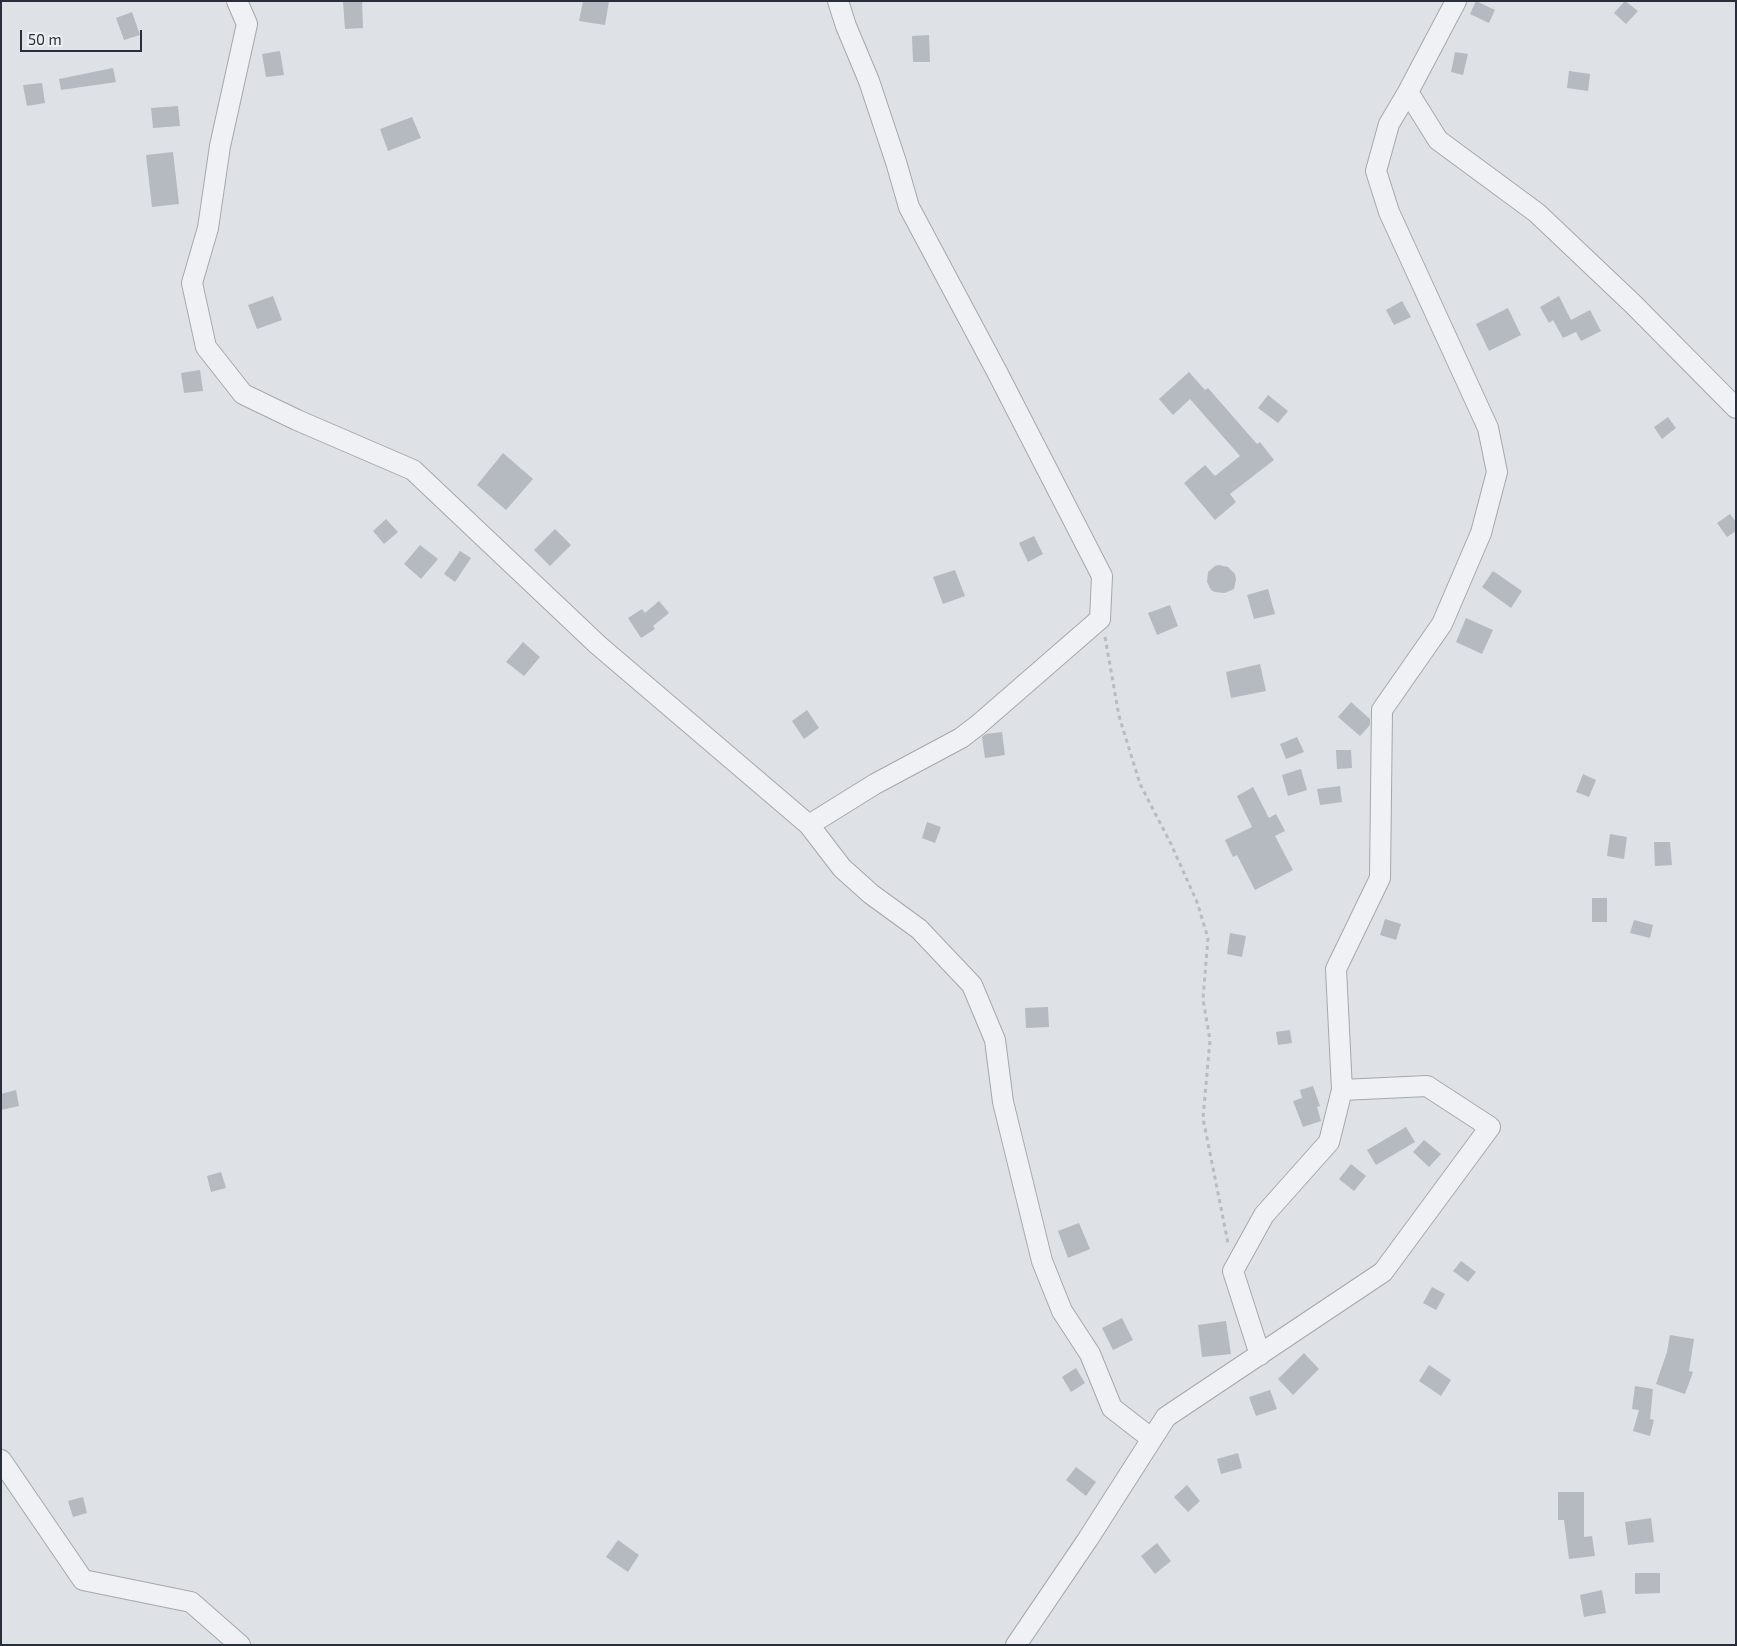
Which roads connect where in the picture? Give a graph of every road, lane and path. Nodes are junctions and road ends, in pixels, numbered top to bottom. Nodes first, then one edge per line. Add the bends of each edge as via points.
1 (237, 1) edge
2 (838, 1) edge
3 (1456, 1) edge
4 (1408, 92) junction
5 (1736, 408) edge
6 (809, 825) junction
7 (1342, 1090) junction
8 (1260, 1355) junction
9 (1152, 1439) junction
10 (1, 1460) edge
11 (240, 1645) edge
12 (1016, 1645) edge

1 - 6 street via 246,24 220,146 208,228 192,283 206,347 243,394 413,470 598,645
2 - 6 street via 872,90 909,207 1102,576 1100,619 978,725 961,738 875,784
3 - 4 street
4 - 5 street via 1438,140 1537,213
4 - 7 street via 1389,124 1376,171 1389,212 1488,428 1497,472 1481,533 1442,624 1382,710 1380,878 1336,969
6 - 9 street via 842,868 919,929 972,985 995,1040 1003,1102 1042,1261 1062,1311 1090,1354 1112,1408
7 - 8 street via 1329,1142 1264,1215 1233,1271
7 - 8 street via 1427,1086 1490,1127 1383,1272
8 - 9 street via 1166,1417
9 - 12 street
10 - 11 street via 83,1580 191,1602

